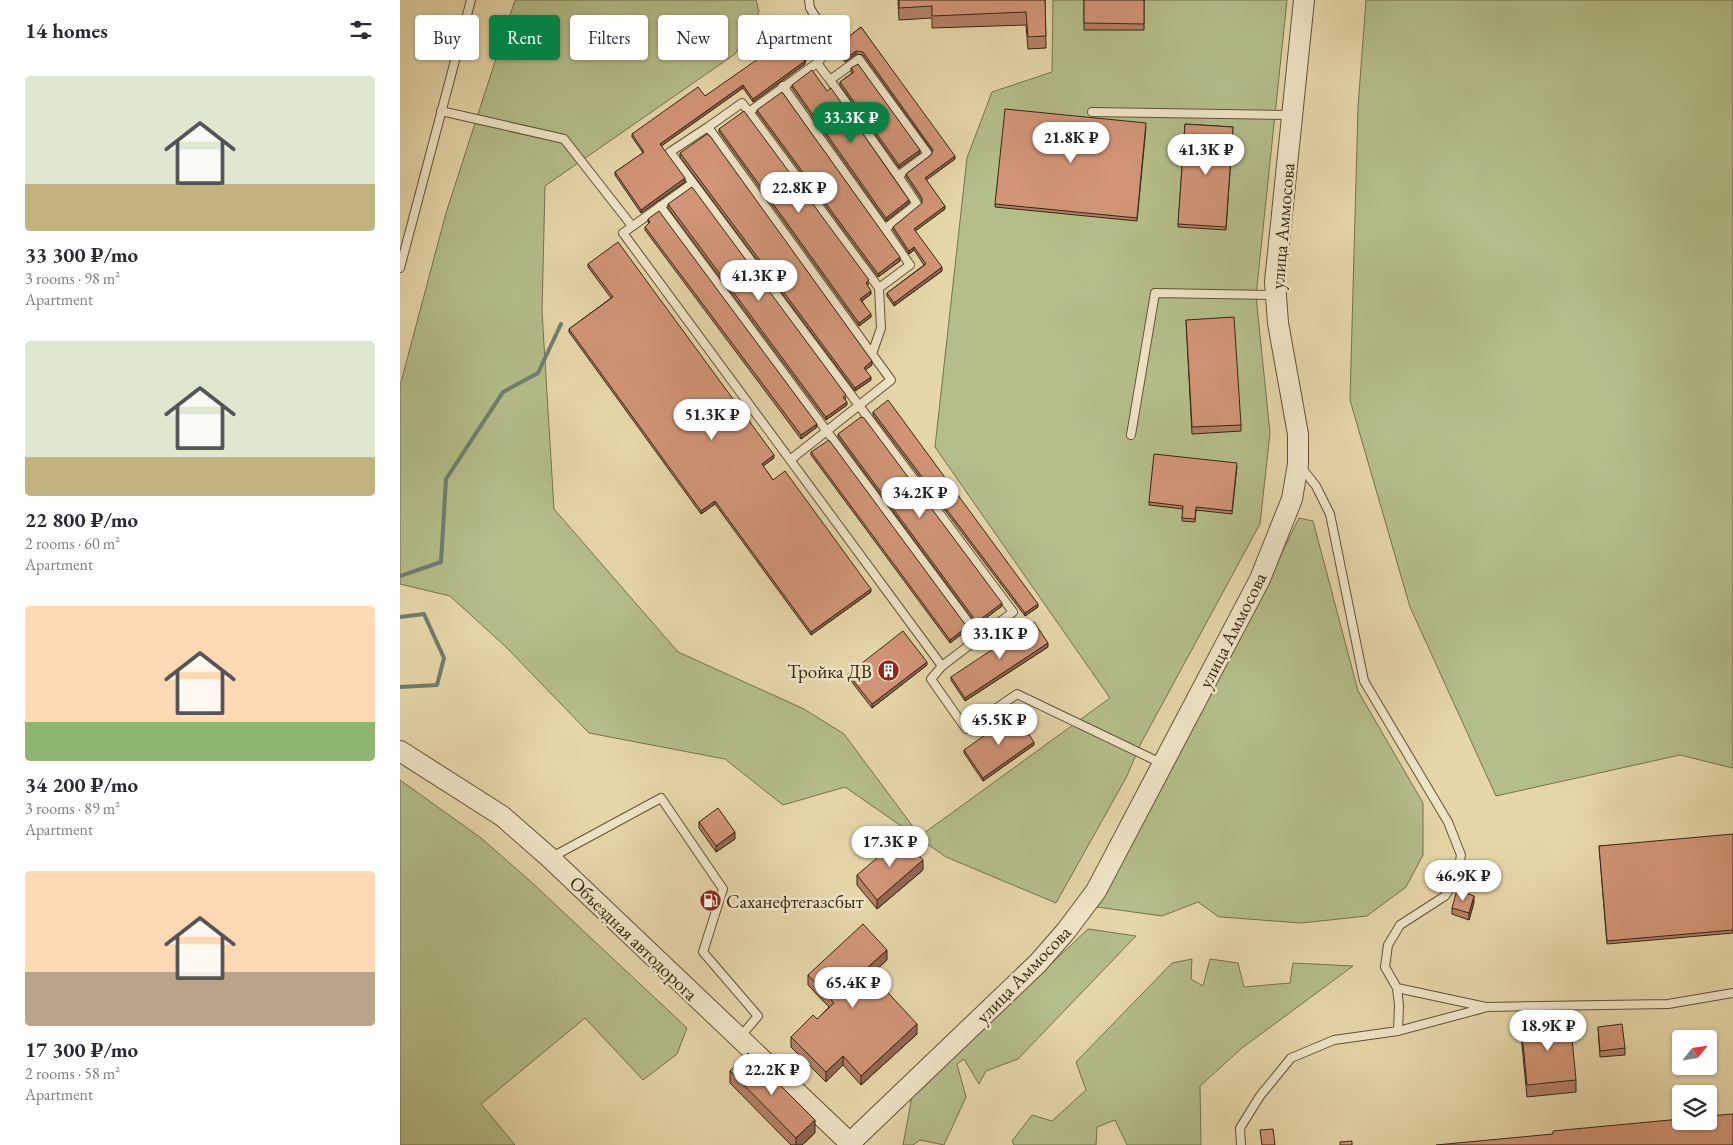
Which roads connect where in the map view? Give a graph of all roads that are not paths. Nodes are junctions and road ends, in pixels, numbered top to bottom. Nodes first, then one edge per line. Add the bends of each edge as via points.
1 (471, 0) edge
2 (810, 0) edge
3 (1304, 0) edge
4 (817, 63) junction
5 (830, 80) junction
6 (783, 86) junction
7 (441, 111) junction
8 (749, 112) junction
9 (1092, 112) dead end
10 (1292, 115) junction
11 (708, 127) junction
12 (898, 176) junction
13 (693, 183) junction
14 (660, 206) junction
15 (632, 226) junction
16 (885, 229) junction
17 (400, 268) edge
18 (879, 288) junction
19 (1276, 295) junction
20 (872, 354) junction
21 (858, 407) junction
22 (828, 431) junction
23 (1132, 435) dead end
24 (790, 460) junction
25 (1298, 464) junction
26 (980, 638) junction
27 (942, 666) junction
28 (400, 752) edge
29 (1163, 764) junction
30 (550, 858) junction
31 (1397, 988) junction
32 (1733, 993) edge
33 (1486, 1007) junction
34 (1398, 1031) junction
35 (739, 1038) junction
36 (849, 1144) edge
37 (1241, 1145) edge

1 - 7 lane
2 - 4 lane via 810,8 833,45
3 - 10 street, улица Аммосова
4 - 5 lane
4 - 6 lane
5 - 12 lane
5 - 12 lane via 859,59 928,154
6 - 8 lane
6 - 16 lane
7 - 15 lane via 564,139
7 - 17 lane
8 - 11 lane via 742,103
8 - 18 lane
9 - 10 lane
10 - 19 street, улица Аммосова
11 - 13 lane via 670,152
11 - 20 lane
12 - 16 lane via 918,204
13 - 14 lane
13 - 21 lane
14 - 15 lane
14 - 22 lane
15 - 24 lane via 623,233
16 - 18 lane via 910,265
18 - 20 lane via 881,328
19 - 23 lane via 1154,293
19 - 25 street, улица Аммосова via 1278,324 1298,434
20 - 21 lane via 891,380
21 - 22 lane
21 - 26 lane via 1013,612
22 - 24 lane
22 - 26 lane
24 - 27 lane
25 - 29 street, улица Аммосова via 1292,499 1260,579
25 - 31 lane via 1316,486 1330,514 1364,681 1448,822 1461,855 1457,878 1445,896 1400,925 1388,945 1385,967
26 - 27 lane
27 - 29 lane via 931,679 966,730 1017,694
28 - 30 street, Объездная автодорога via 502,816
29 - 36 street, улица Аммосова via 1096,891 1066,932 1038,963
30 - 35 street, Объездная автодорога
30 - 35 lane via 661,798 723,890 703,952 758,1016
31 - 33 lane
31 - 34 lane
32 - 33 lane via 1668,1004
33 - 34 lane
34 - 37 lane via 1334,1040 1291,1058 1260,1096 1240,1128
35 - 36 street, Объездная автодорога

